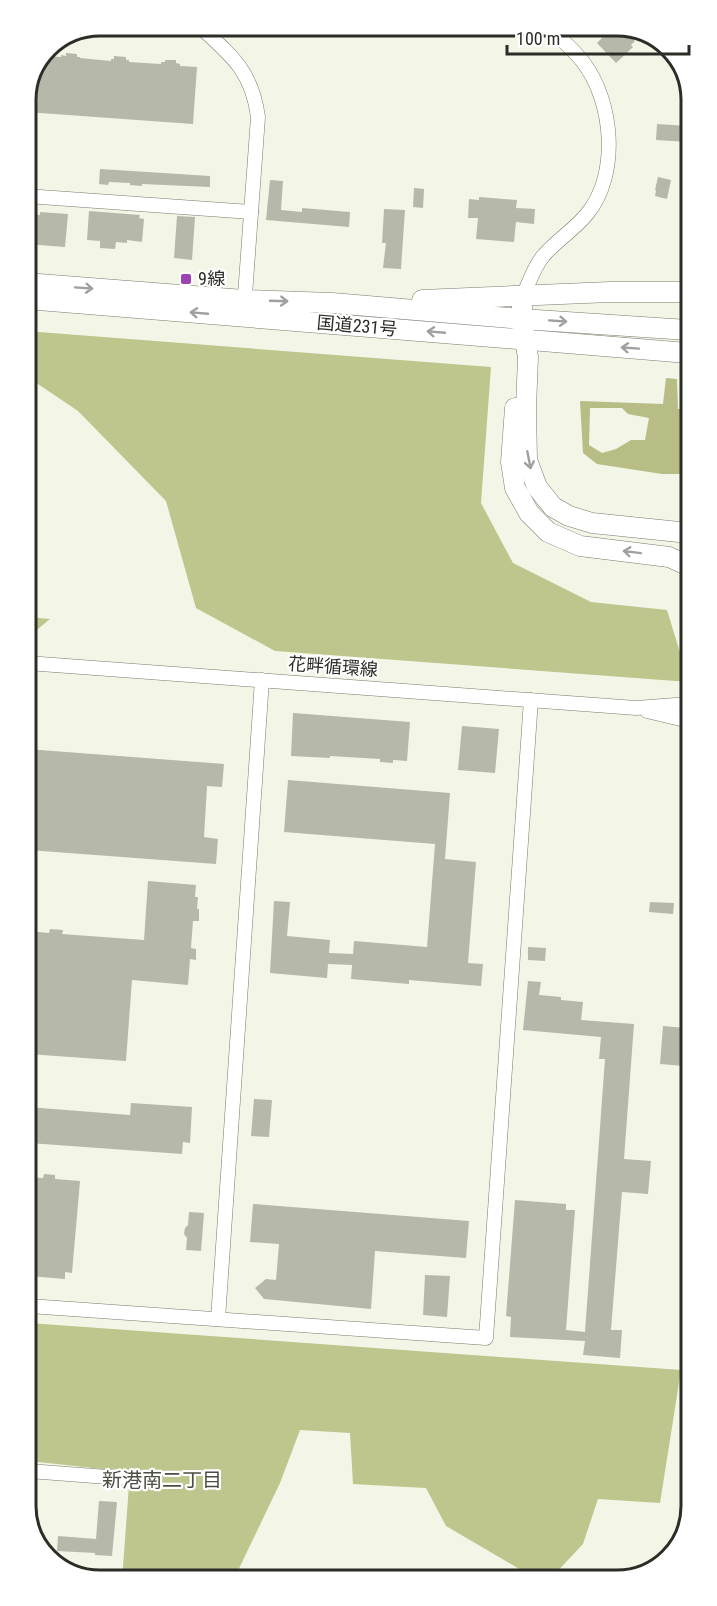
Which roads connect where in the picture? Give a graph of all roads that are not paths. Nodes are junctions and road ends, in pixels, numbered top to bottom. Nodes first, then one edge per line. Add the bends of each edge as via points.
1 (211, 36) edge
2 (557, 36) edge
3 (36, 197) edge
4 (251, 212) junction
5 (36, 284) edge
6 (681, 292) edge
7 (523, 296) junction
8 (36, 299) edge
9 (332, 303) junction
10 (244, 308) junction
11 (521, 319) junction
12 (681, 330) edge
13 (524, 340) junction
14 (681, 352) edge
15 (681, 532) edge
16 (681, 562) edge
17 (36, 664) edge
18 (262, 680) junction
19 (531, 700) junction
20 (681, 705) edge
21 (636, 708) junction
22 (681, 719) edge
23 (36, 1306) edge
24 (218, 1319) junction
25 (36, 1472) edge
26 (120, 1478) dead end

1 - 4 street via 241,68 256,104
2 - 7 street via 583,62 597,87 605,113 609,153 598,198 587,214 542,256
3 - 4 street
4 - 10 street
5 -> 10 highway, 国道231号
6 - 7 highway, 国道231号
7 - 9 highway, 国道231号
7 - 11 highway
10 -> 8 highway, 国道231号
10 -> 9 highway, 国道231号
9 - 11 highway, 国道231号
13 -> 10 highway, 国道231号
11 -> 12 highway, 国道231号
11 - 13 highway
14 -> 13 highway, 国道231号
13 -> 15 highway via 528,357 527,460 537,487 553,507 592,523
16 -> 13 highway via 669,557 580,546 548,532 529,513 515,488 511,462 518,358
17 - 18 street, 花畔循環線
18 - 19 street, 花畔循環線
18 - 24 street
19 - 21 street, 花畔循環線
19 - 24 street via 486,1338
20 - 21 street, 花畔循環線
21 - 22 street, 花畔循環線
23 - 24 street
25 - 26 street

